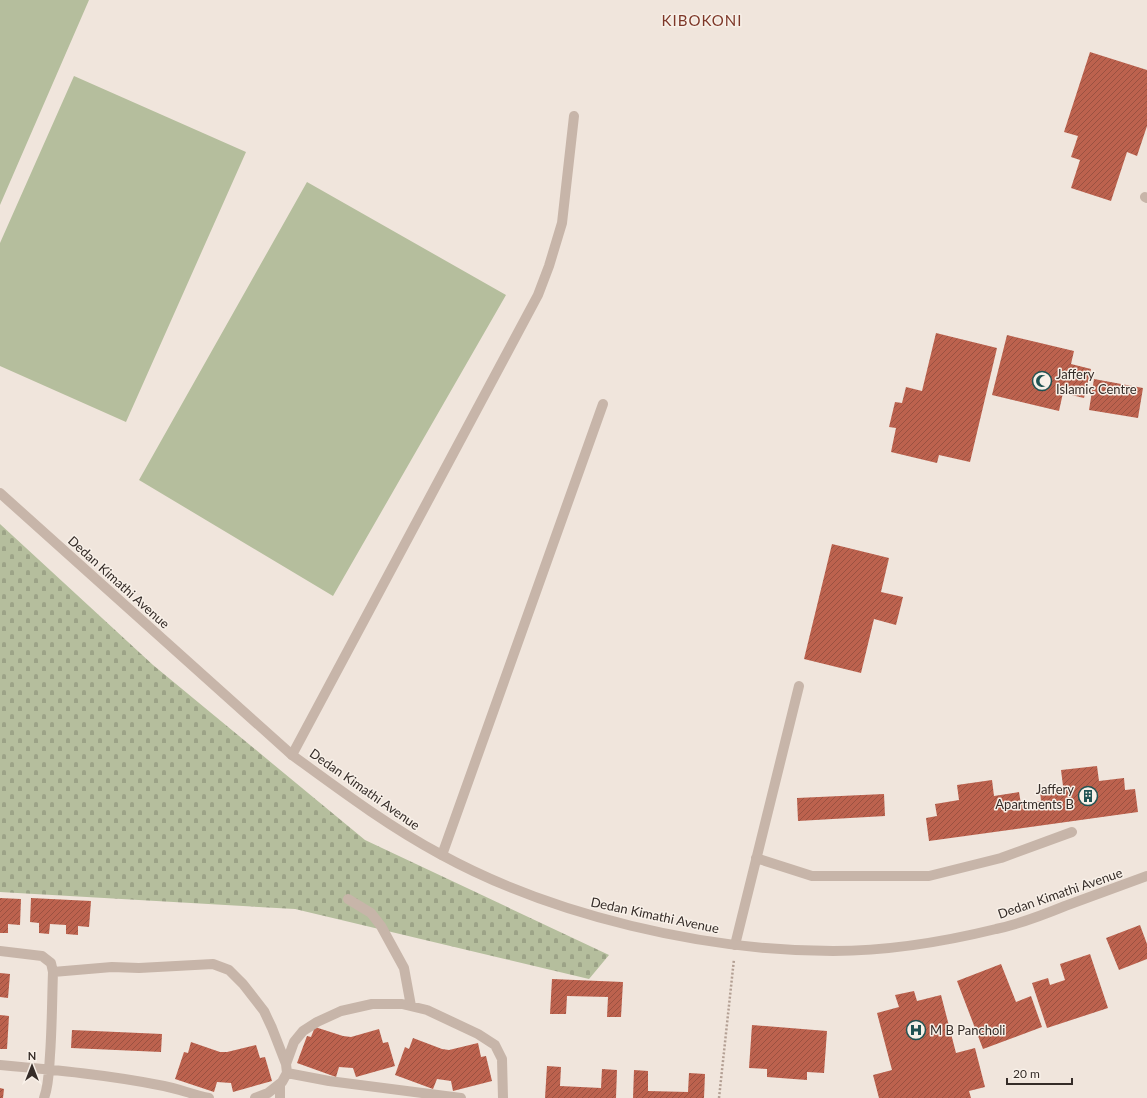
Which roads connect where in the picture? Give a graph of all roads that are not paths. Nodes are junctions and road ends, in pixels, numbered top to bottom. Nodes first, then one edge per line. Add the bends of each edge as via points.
1 (574, 116) dead end
2 (603, 404) dead end
3 (0, 492) edge
4 (799, 686) dead end
5 (292, 755) junction
6 (1072, 832) dead end
7 (442, 855) junction
8 (756, 858) junction
9 (1147, 876) edge
10 (348, 899) dead end
11 (735, 945) junction
12 (0, 951) edge
13 (53, 972) junction
14 (411, 1006) junction
15 (0, 1065) edge
16 (287, 1068) junction
17 (49, 1069) junction
18 (280, 1084) junction
19 (390, 1093) edge
20 (44, 1098) edge
21 (209, 1098) edge
22 (255, 1098) edge
23 (280, 1098) edge
24 (461, 1098) edge
25 (503, 1098) edge

1 - 5 street via 562,223 538,295
2 - 7 street
3 - 5 street, Dedan Kimathi Avenue
4 - 8 street
5 - 7 street, Dedan Kimathi Avenue via 397,829
6 - 8 street via 1001,858 929,876 812,876
7 - 11 street, Dedan Kimathi Avenue via 482,875 561,906 633,926
8 - 11 street
9 - 11 street, Dedan Kimathi Avenue via 1030,920 929,942 877,949 833,951
10 - 14 street via 371,913 381,926 404,968
12 - 13 street via 42,956 51,963
13 - 16 street via 112,967 213,964 229,970 264,1011
13 - 17 street
14 - 16 street via 372,1004 335,1014 303,1031 294,1042
14 - 25 street via 428,1010 495,1045 502,1059
15 - 17 street
16 - 18 street
16 - 19 street via 329,1081
17 - 20 street
17 - 21 street via 165,1086
18 - 22 street
18 - 23 street
19 - 24 street

